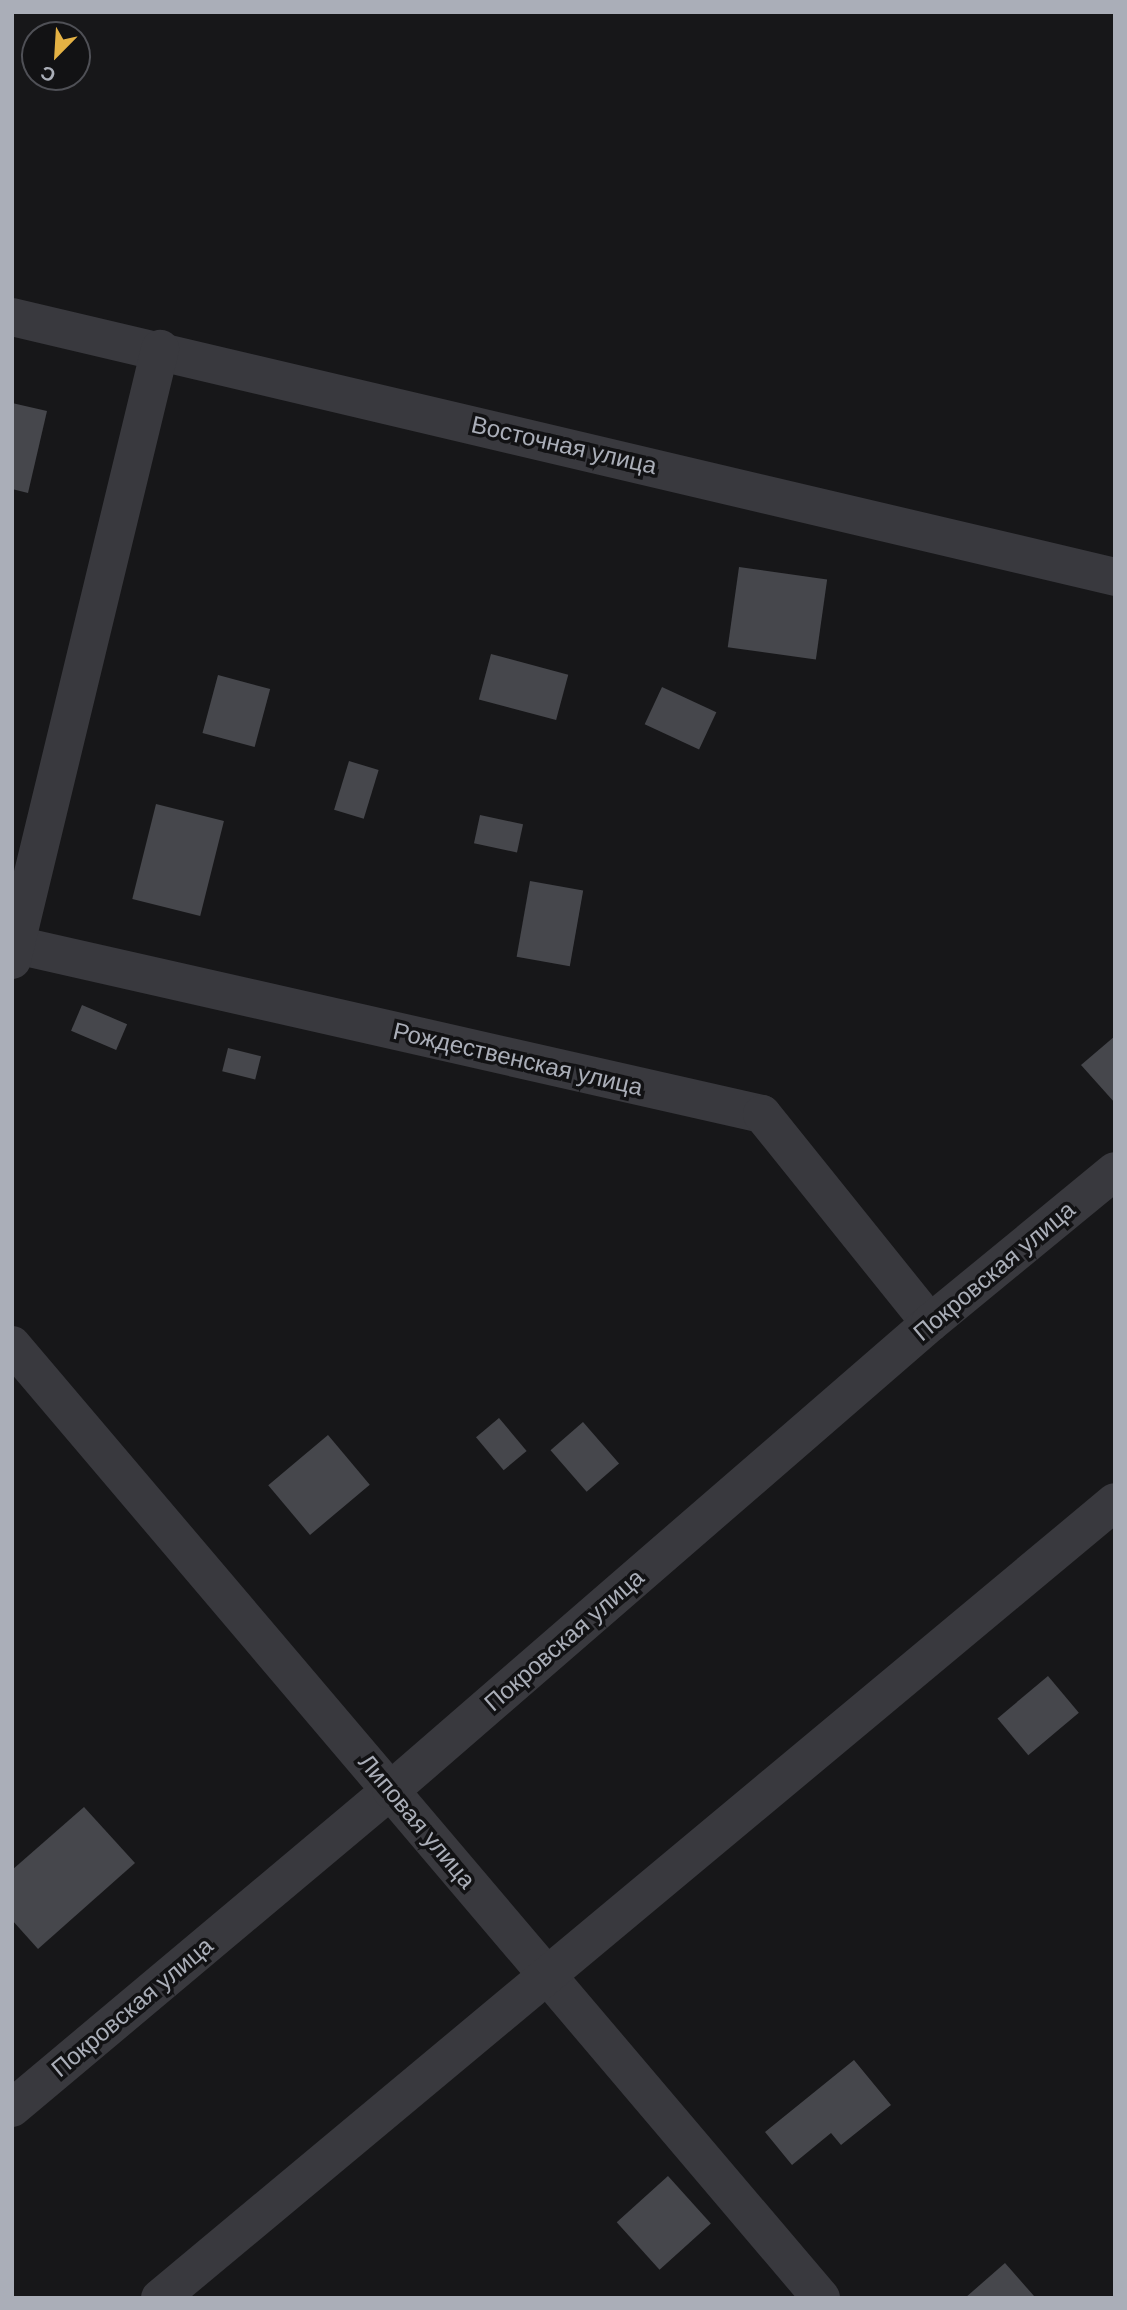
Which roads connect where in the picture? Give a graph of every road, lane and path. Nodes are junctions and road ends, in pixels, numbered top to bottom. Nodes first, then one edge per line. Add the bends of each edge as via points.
1 (12, 317) edge
2 (160, 349) junction
3 (1115, 577) edge
4 (13, 950) edge
5 (1115, 1171) edge
6 (930, 1323) junction
7 (12, 1345) edge
8 (1111, 1514) edge
9 (391, 1790) junction
10 (547, 1974) junction
11 (12, 2108) edge
12 (160, 2298) edge
13 (821, 2298) edge

1 - 2 street, Восточная улица
2 - 3 street, Восточная улица
2 - 4 street
4 - 6 street, Рождественская улица via 762,1114
5 - 6 street, Покровская улица
6 - 9 street, Покровская улица
7 - 9 street, Липовая улица
8 - 10 street
9 - 10 street, Липовая улица
9 - 11 street, Покровская улица
10 - 12 street
10 - 13 street, Липовая улица

